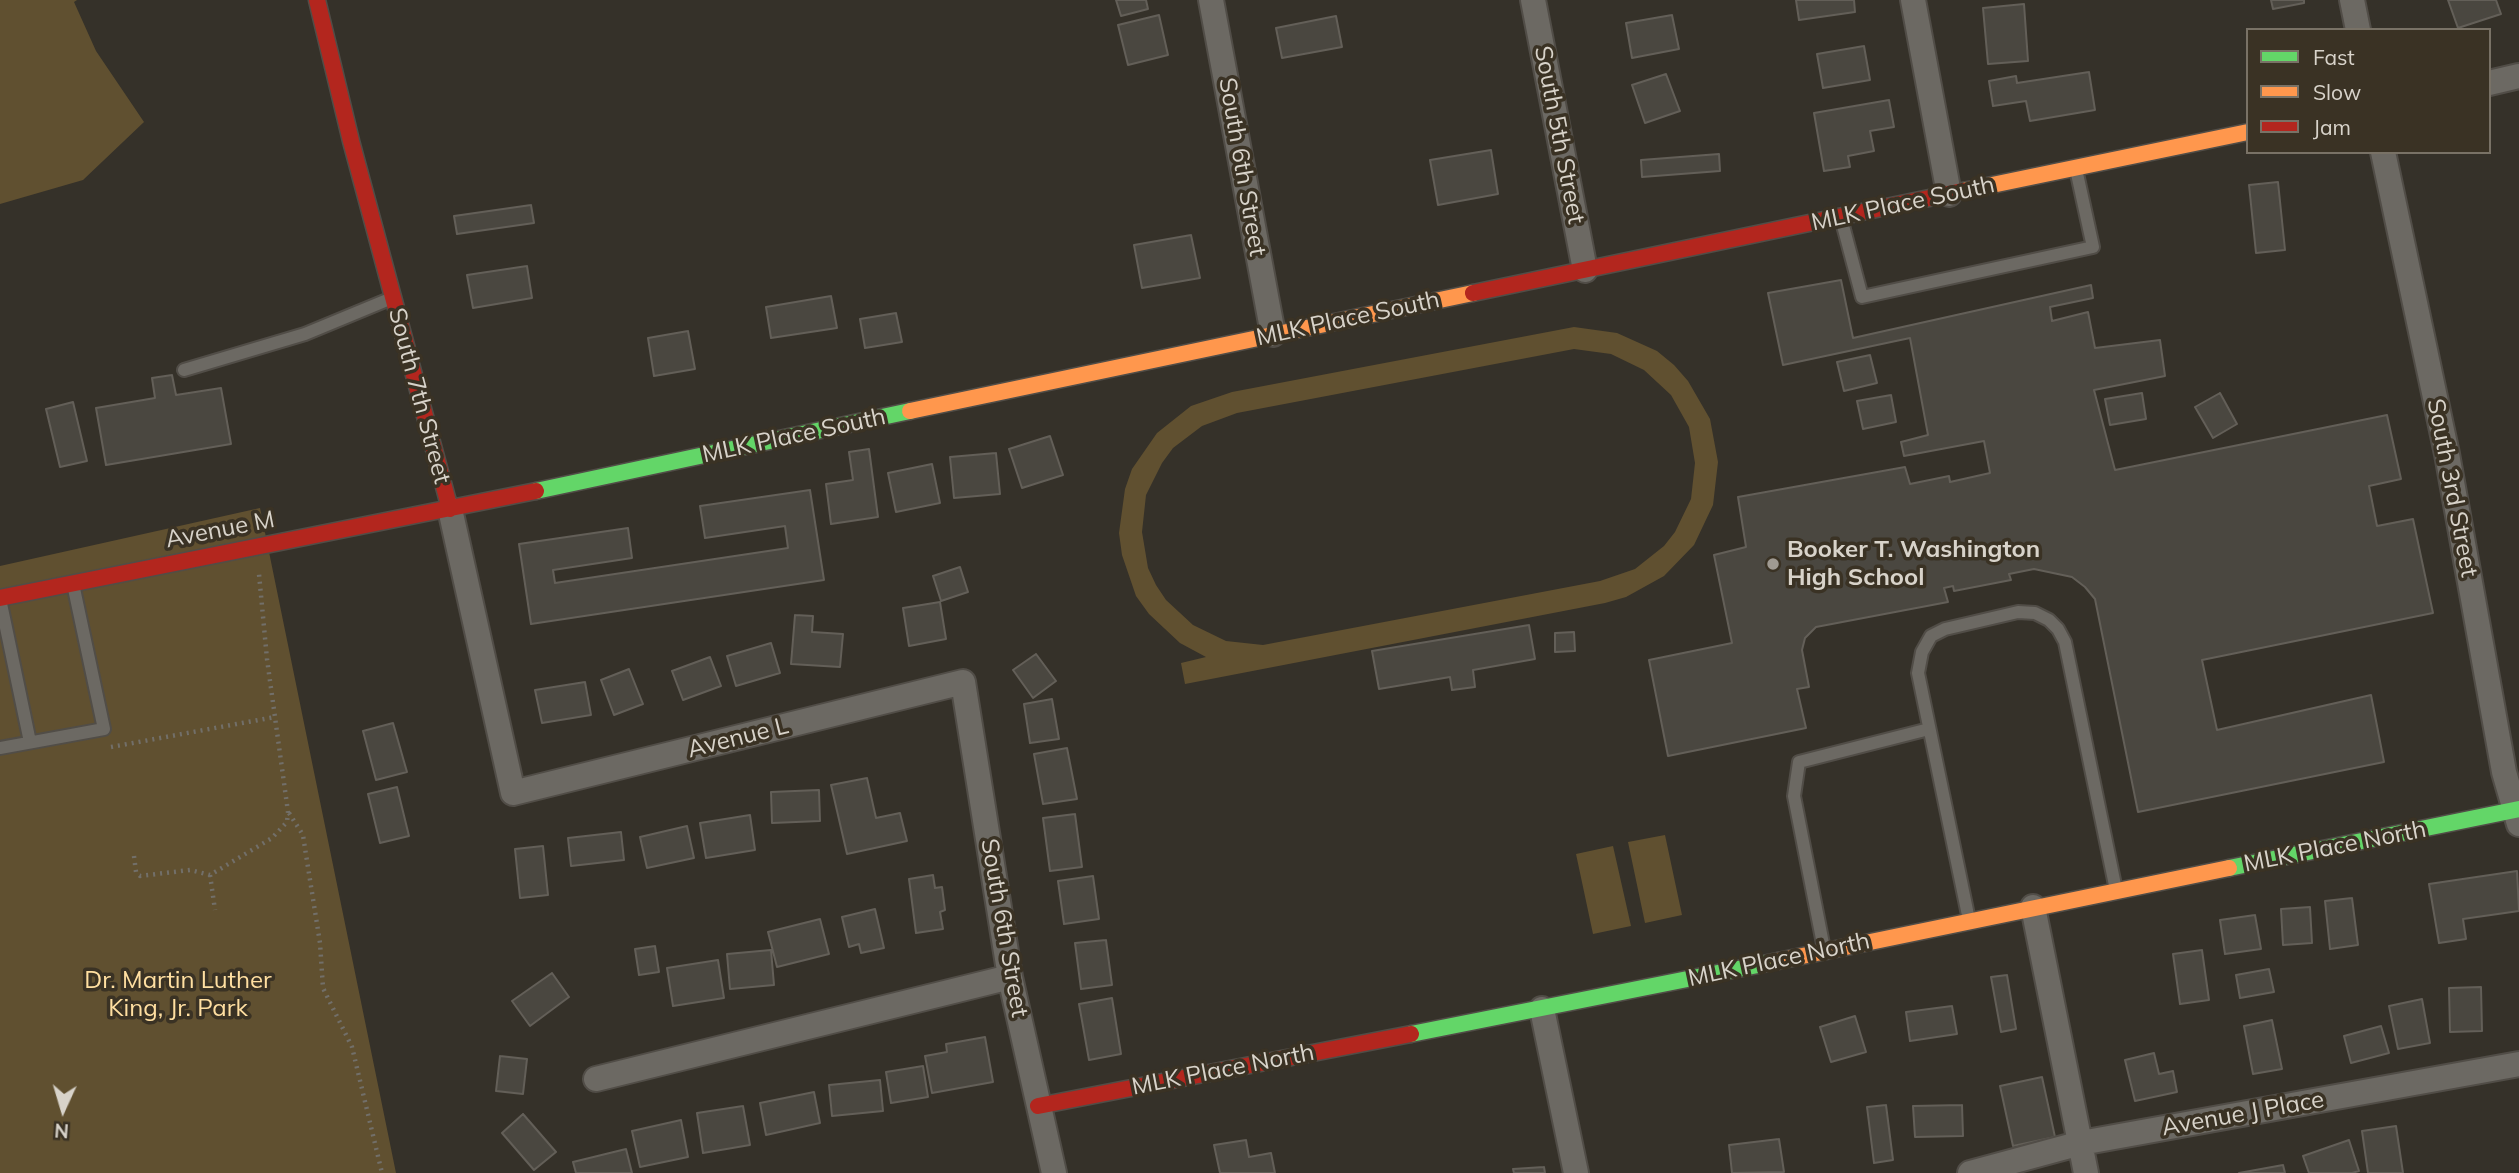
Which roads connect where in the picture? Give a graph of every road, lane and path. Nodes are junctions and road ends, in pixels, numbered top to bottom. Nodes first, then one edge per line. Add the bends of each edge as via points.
1 (317, 0) edge
2 (1211, 0) edge
3 (1533, 0) edge
4 (1913, 0) edge
5 (2352, 0) edge
6 (2358, 28) edge
7 (2519, 76) edge
8 (2491, 83) edge
9 (2246, 132) edge
10 (2383, 154) edge
11 (2076, 168) junction
12 (1950, 194) junction
13 (1841, 217) junction
14 (1585, 270) junction
15 (393, 298) junction
16 (1273, 334) junction
17 (184, 370) dead end
18 (450, 509) junction
19 (254, 546) junction
20 (73, 583) junction
21 (0, 598) edge
22 (963, 682) joint
23 (275, 717) junction
24 (1929, 729) junction
25 (30, 742) junction
26 (0, 748) edge
27 (102, 748) dead end
28 (513, 793) joint
29 (288, 812) junction
30 (2518, 814) edge
31 (134, 856) dead end
32 (210, 875) junction
33 (2116, 891) junction
34 (2033, 907) junction
35 (215, 910) dead end
36 (1970, 921) junction
37 (1824, 951) junction
38 (1010, 978) junction
39 (1542, 1009) junction
40 (2519, 1064) edge
41 (596, 1079) dead end
42 (1038, 1106) junction
43 (2081, 1143) junction
44 (382, 1173) edge
45 (1054, 1173) edge
46 (1576, 1173) edge
47 (1970, 1173) edge
48 (2086, 1173) edge

1 - 15 street, South 7th Street
2 - 16 street, South 6th Street
3 - 14 street, South 5th Street
4 - 12 street
5 - 6 street
7 - 8 street
9 - 11 street, MLK Place South
10 - 30 street, South 3rd Street via 2447,454 2504,772
11 - 12 street, MLK Place South
11 - 13 lane via 2094,247 1862,297
12 - 13 street, MLK Place South
13 - 14 street, MLK Place South
14 - 16 street, MLK Place South
15 - 17 lane via 306,334
15 - 18 street, South 7th Street
16 - 18 street, MLK Place South
18 - 19 street, Avenue M
18 - 28 street, South 7th Street
19 - 20 street, Avenue M
19 - 23 path
20 - 21 street, Avenue M
20 - 25 lane via 104,729
21 - 25 lane
22 - 28 street, Avenue L
22 - 38 street, South 6th Street
23 - 27 path
23 - 29 path
24 - 33 lane via 1918,673 1931,636 2018,612 2049,620 2065,642
24 - 36 lane
24 - 37 lane via 1799,762 1794,796
25 - 26 lane
29 - 32 path via 287,821 272,838
29 - 44 path via 303,835 323,988 352,1047
30 - 33 street, MLK Place North
31 - 32 path via 140,876 190,870
32 - 35 path
33 - 34 street, MLK Place North
34 - 36 street, MLK Place North
34 - 43 street
36 - 37 street, MLK Place North
37 - 39 street, MLK Place North
38 - 41 street
38 - 42 street, South 6th Street
39 - 42 street, MLK Place North
39 - 46 street
40 - 43 street, Avenue J Place
42 - 45 street, South 6th Street
43 - 47 street, Avenue J Place
43 - 48 street

